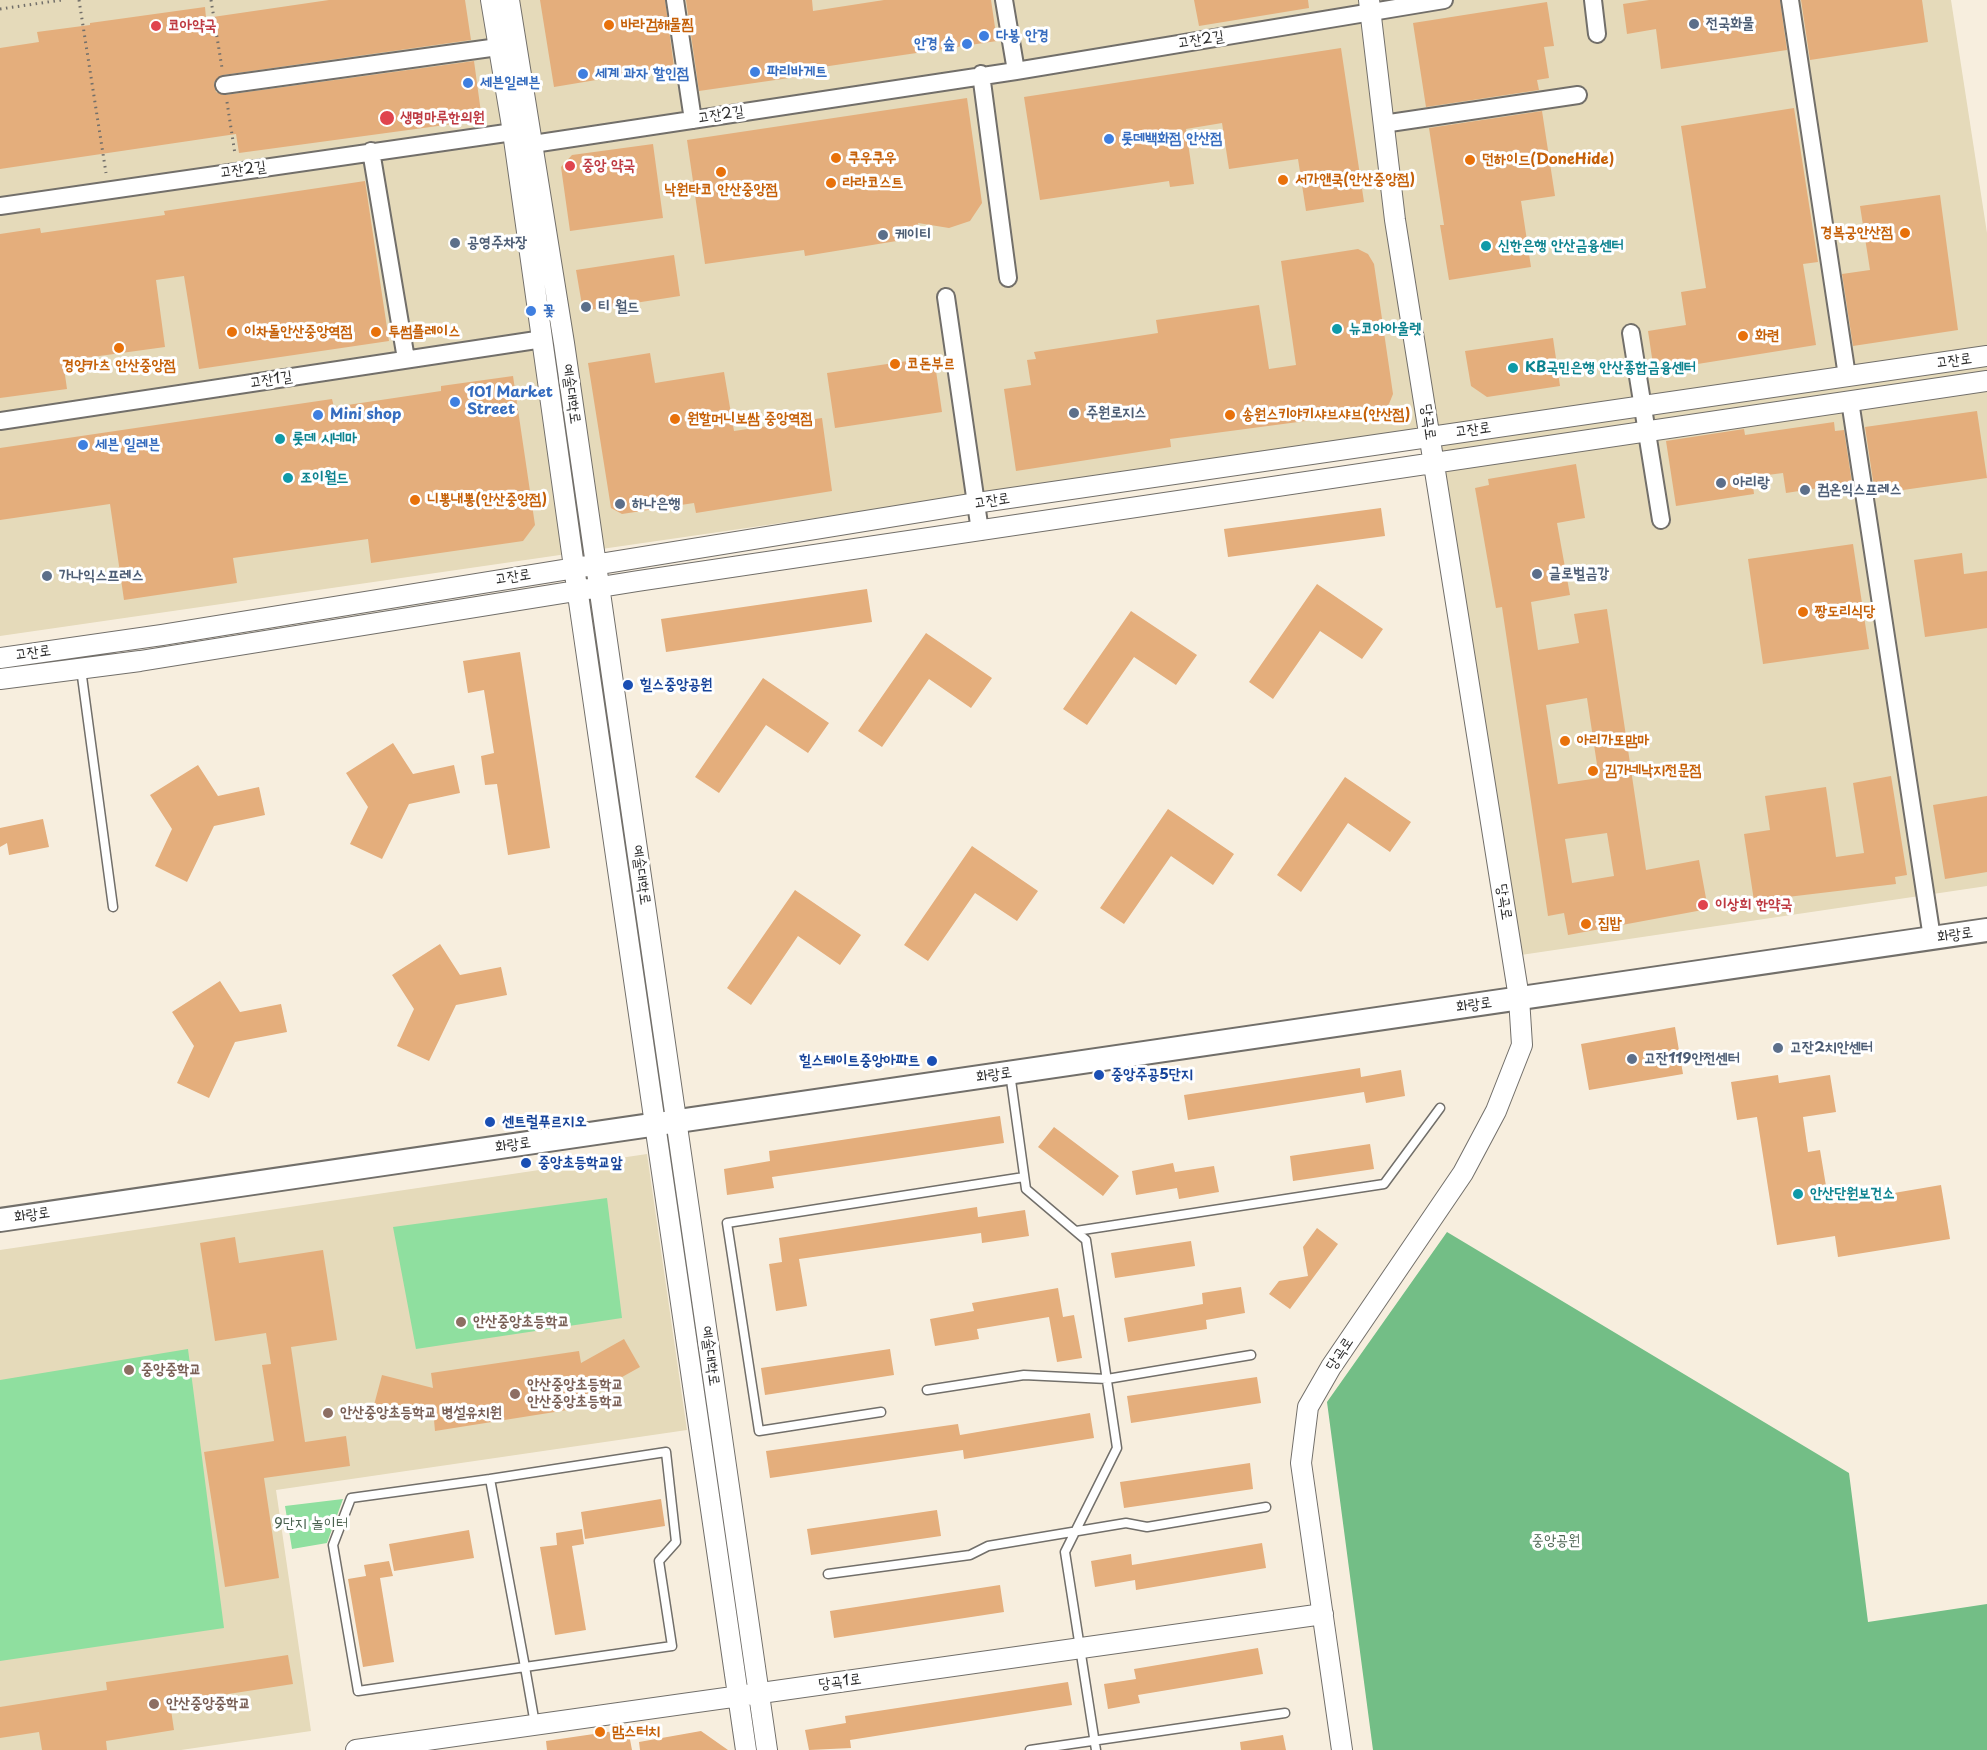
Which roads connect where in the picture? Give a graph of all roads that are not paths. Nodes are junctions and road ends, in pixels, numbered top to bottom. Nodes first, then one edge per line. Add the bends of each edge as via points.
1 (491, 0) edge
2 (509, 0) edge
3 (675, 0) edge
4 (1004, 0) edge
5 (1444, 0) edge
6 (1593, 0) edge
7 (1790, 0) edge
8 (1370, 6) edge
9 (1597, 34) dead end
10 (498, 47) junction
11 (1016, 71) junction
12 (981, 74) junction
13 (224, 85) dead end
14 (1578, 95) dead end
15 (693, 120) junction
16 (1383, 124) junction
17 (513, 132) junction
18 (533, 144) junction
19 (370, 151) junction
20 (0, 206) edge
21 (1008, 278) dead end
22 (946, 297) dead end
23 (1631, 333) dead end
24 (543, 339) junction
25 (1987, 356) edge
26 (406, 359) junction
27 (1847, 376) junction
28 (1987, 381) edge
29 (1851, 401) junction
30 (1643, 405) junction
31 (0, 421) edge
32 (1646, 431) junction
33 (1430, 436) junction
34 (1434, 463) junction
35 (976, 503) junction
36 (1661, 520) dead end
37 (980, 531) junction
38 (595, 564) junction
39 (574, 567) junction
40 (599, 587) junction
41 (577, 591) junction
42 (78, 647) junction
43 (0, 658) edge
44 (81, 668) junction
45 (0, 679) edge
46 (113, 907) dead end
47 (1987, 930) edge
48 (1932, 938) junction
49 (1519, 998) junction
50 (1010, 1072) junction
51 (1440, 1108) dead end
52 (666, 1123) junction
53 (1024, 1177) junction
54 (0, 1220) edge
55 (1076, 1231) junction
56 (1251, 1355) dead end
57 (1107, 1379) junction
58 (927, 1390) dead end
59 (881, 1412) dead end
60 (490, 1479) junction
61 (1266, 1507) dead end
62 (1076, 1531) junction
63 (828, 1574) dead end
64 (1323, 1614) junction
65 (1080, 1648) junction
66 (525, 1667) junction
67 (758, 1693) junction
68 (738, 1696) junction
69 (1285, 1713) dead end
70 (535, 1725) junction
71 (1095, 1745) edge
72 (356, 1750) edge
73 (746, 1750) edge
74 (767, 1750) edge
75 (1030, 1750) edge
76 (1342, 1750) edge

1 - 10 street, 예술대학로
2 - 18 street, 예술대학로
3 - 15 street
4 - 11 street
5 - 8 street, 고잔2길
6 - 9 street
7 - 27 street
8 - 11 street, 고잔2길
8 - 16 street, 당곡로
10 - 13 street
10 - 17 street, 예술대학로
11 - 12 street, 고잔2길
12 - 15 street, 고잔2길
12 - 21 street
14 - 16 street
15 - 18 street, 고잔2길
16 - 33 street, 당곡로
17 - 18 street
17 - 19 street, 고잔2길
17 - 24 street, 예술대학로
18 - 38 street, 예술대학로
19 - 20 street, 고잔2길
19 - 26 street
22 - 35 street
23 - 30 street
24 - 26 street, 고잔1길
24 - 39 street, 예술대학로
25 - 27 street, 고잔로
26 - 31 street, 고잔1길
27 - 30 street, 고잔로
28 - 29 street, 고잔로
29 - 32 street, 고잔로
29 - 48 street
30 - 32 street
30 - 33 street, 고잔로
32 - 34 street, 고잔로
32 - 36 street
33 - 34 street, 당곡로
33 - 35 street, 고잔로
34 - 37 street, 고잔로
34 - 49 street, 당곡로
35 - 37 street
35 - 38 street, 고잔로
37 - 40 street, 고잔로
38 - 39 street, 고잔로
38 - 40 street, 예술대학로
39 - 41 street, 예술대학로
39 - 42 street, 고잔로
40 - 41 street, 고잔로
40 - 52 street, 예술대학로
41 - 44 street, 고잔로
41 - 52 street, 예술대학로
42 - 43 street, 고잔로
42 - 44 lane
44 - 45 street, 고잔로
44 - 46 lane
47 - 48 main road, 화랑로
48 - 49 main road, 화랑로
49 - 50 main road, 화랑로
49 - 64 street, 당곡로 via 1522,1045 1496,1112 1463,1173 1308,1407 1301,1463
50 - 52 main road, 화랑로
50 - 53 lane
51 - 55 lane via 1384,1184
52 - 54 main road, 화랑로
52 - 67 street, 예술대학로
52 - 68 street, 예술대학로
53 - 55 lane via 1026,1189
53 - 59 lane via 727,1223 759,1431
55 - 57 lane via 1086,1240
56 - 57 lane
57 - 58 lane via 1024,1375
57 - 62 lane via 1117,1448
60 - 66 lane
60 - 66 lane via 351,1498 333,1545 358,1691
60 - 66 lane via 666,1452 676,1542 659,1561 672,1646
61 - 62 lane via 1147,1527 1126,1523
62 - 63 lane via 988,1546 970,1555
62 - 65 lane via 1065,1552
64 - 65 street, 당곡1로
64 - 76 street, 당곡로
65 - 67 street, 당곡1로
65 - 71 lane
66 - 70 lane
67 - 68 street, 당곡1로
67 - 74 street, 예술대학로
68 - 70 street, 당곡1로
68 - 73 street, 예술대학로
69 - 71 lane
70 - 72 street, 당곡1로
71 - 75 lane

